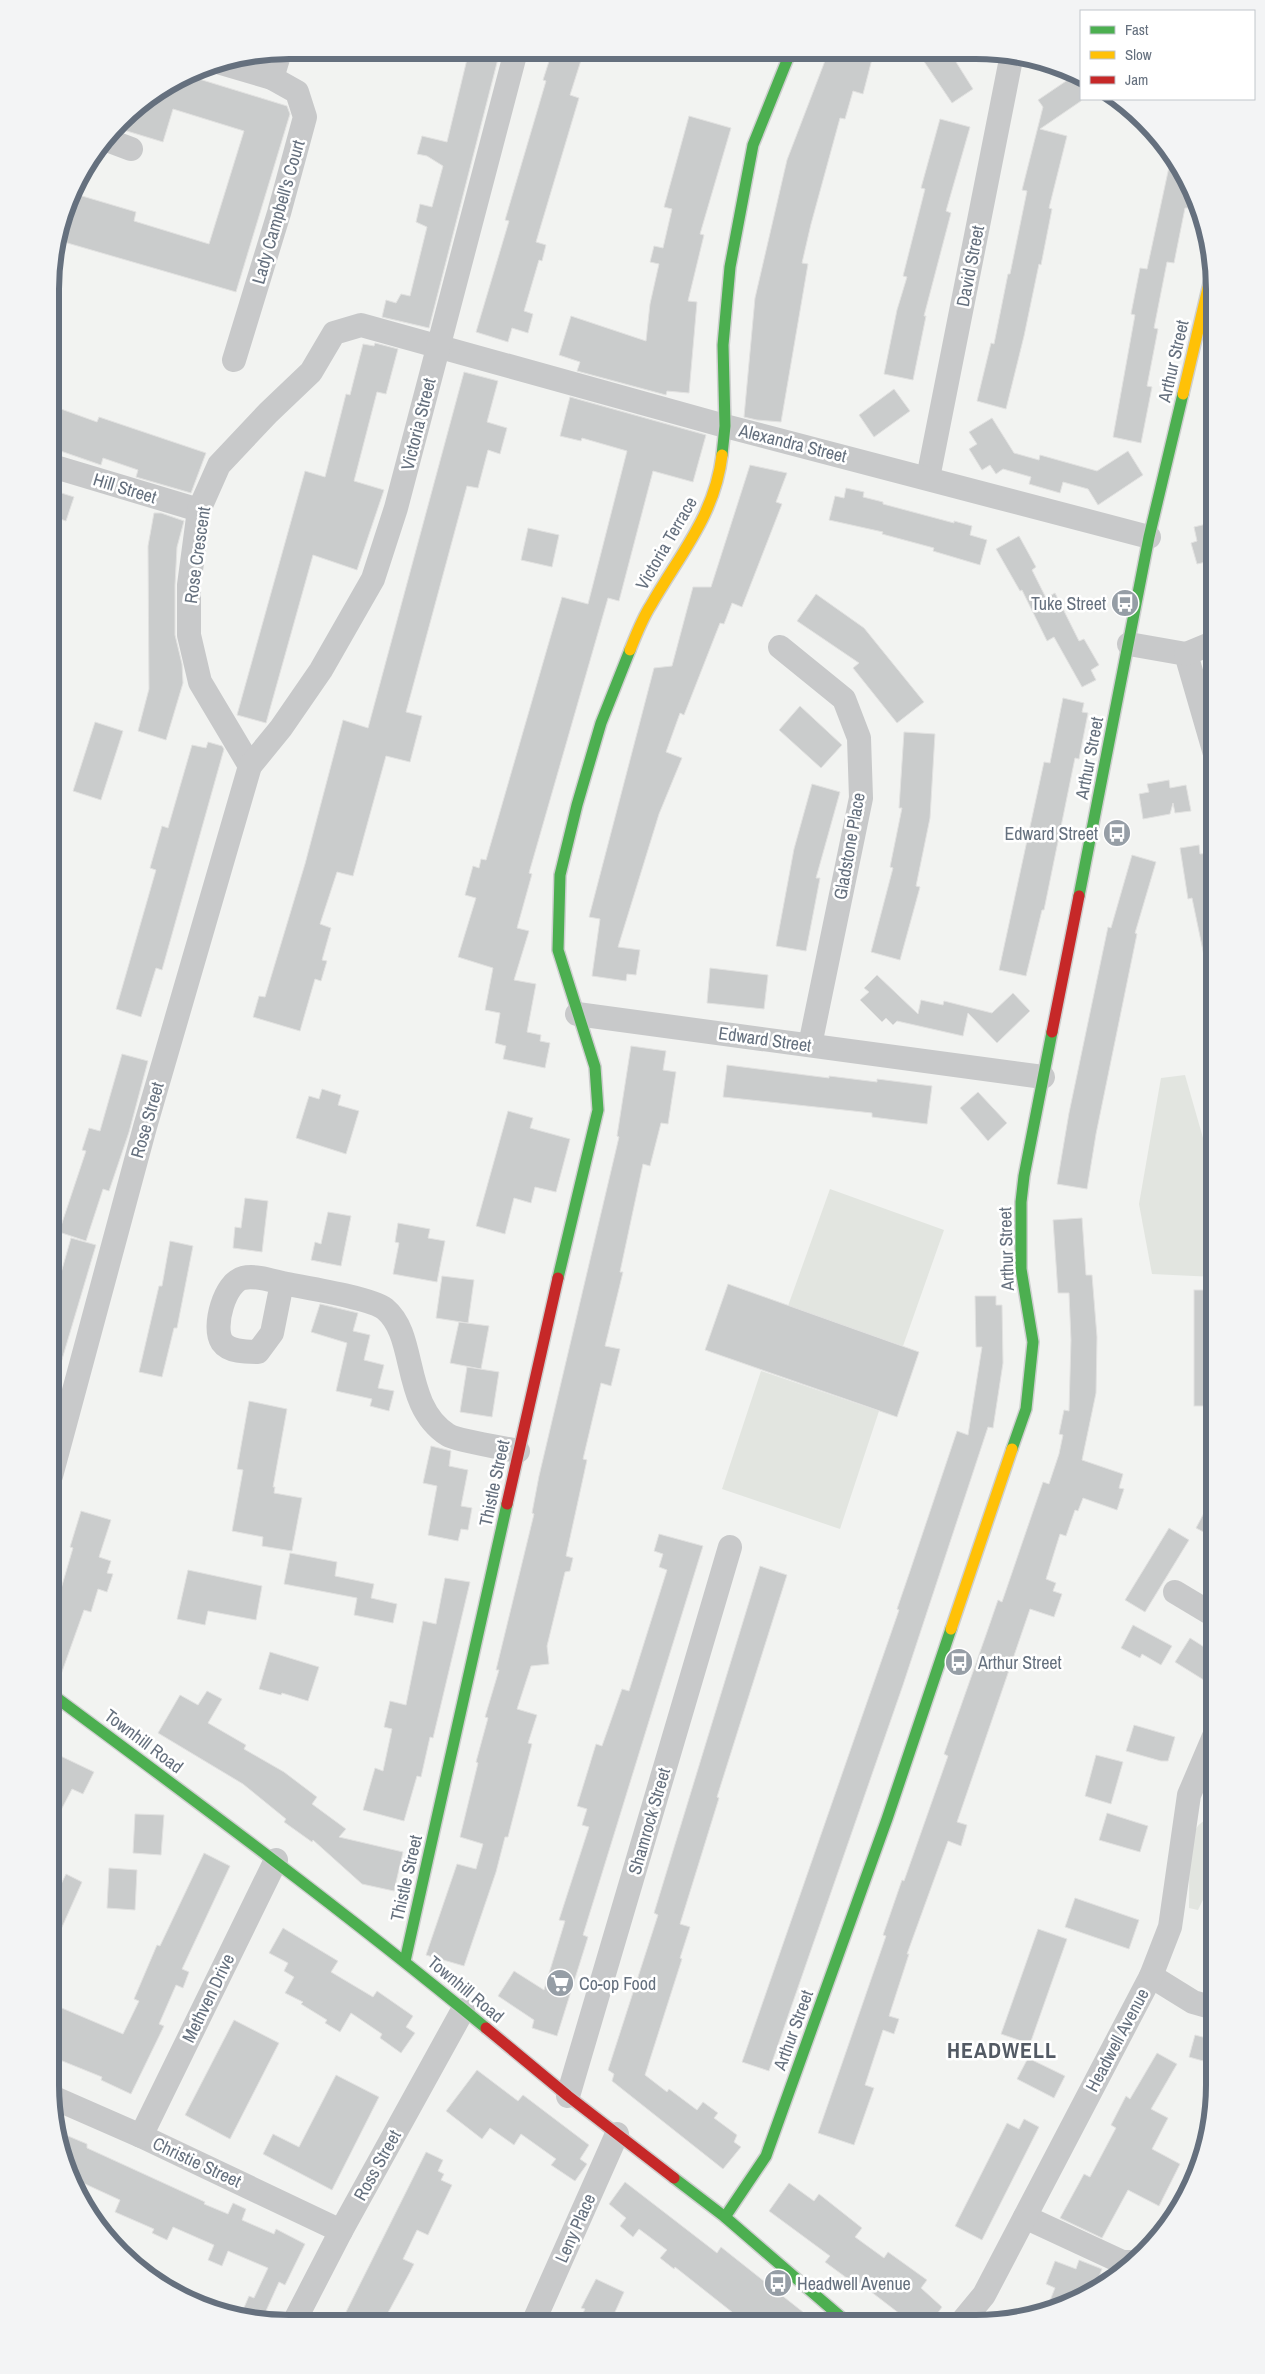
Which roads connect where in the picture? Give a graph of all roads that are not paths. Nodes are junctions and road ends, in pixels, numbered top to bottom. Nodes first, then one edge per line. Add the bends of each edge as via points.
1 (278, 59) edge
2 (514, 59) edge
3 (788, 59) edge
4 (1011, 61) edge
5 (232, 66) edge
6 (272, 78) junction
7 (112, 142) edge
8 (131, 148) dead end
9 (1206, 297) edge
10 (438, 346) junction
11 (234, 360) dead end
12 (725, 426) junction
13 (59, 468) edge
14 (928, 478) junction
15 (199, 510) junction
16 (1150, 537) junction
17 (1129, 644) junction
18 (1206, 646) edge
19 (780, 647) dead end
20 (1186, 654) junction
21 (1206, 723) edge
22 (250, 766) junction
23 (577, 1014) junction
24 (810, 1045) junction
25 (1043, 1077) junction
26 (282, 1283) dead end
27 (59, 1446) edge
28 (518, 1451) junction
29 (730, 1547) dead end
30 (1174, 1592) dead end
31 (1206, 1611) edge
32 (59, 1700) edge
33 (1206, 1755) edge
34 (276, 1860) junction
35 (405, 1961) junction
36 (1151, 1976) junction
37 (1206, 2006) edge
38 (463, 2010) junction
39 (568, 2096) junction
40 (59, 2100) edge
41 (617, 2134) junction
42 (141, 2136) junction
43 (726, 2217) junction
44 (1025, 2218) junction
45 (341, 2231) junction
46 (1123, 2262) edge
47 (298, 2315) edge
48 (537, 2315) edge
49 (839, 2315) edge
50 (967, 2315) edge

1 - 6 street
2 - 10 street, Victoria Street
3 - 12 street, Victoria Terrace via 753,145 730,268 724,344
4 - 14 street, David Street
5 - 6 street, Lady Campbell's Court
6 - 11 street, Lady Campbell's Court via 297,92 305,117
7 - 8 street
9 - 16 street, Arthur Street
10 - 12 street, Alexandra Street
10 - 15 street, Rose Crescent via 361,325 334,333 311,372 219,465
10 - 22 street, Victoria Street via 396,508 373,579 321,670 282,728
12 - 14 street, Alexandra Street
12 - 23 street, Victoria Terrace via 720,471 710,506 650,606 625,660 601,723 577,805 560,875 558,950
13 - 15 street, Hill Street
14 - 16 street, Alexandra Street
15 - 22 street, Rose Crescent via 189,585 189,635 200,682
16 - 17 street, Arthur Street
17 - 20 street
17 - 25 street, Arthur Street
18 - 20 street
19 - 24 street, Gladstone Place via 844,699 859,738 861,798
20 - 21 street
22 - 27 street, Rose Street via 145,1127
23 - 24 street, Edward Street
23 - 28 street, Thistle Street via 595,1067 598,1110
24 - 25 street, Edward Street
25 - 43 street, Arthur Street via 1021,1202 1021,1269 1033,1342 1026,1409 887,1819 766,2156
26 - 28 street via 383,1308 398,1325 416,1391 433,1422 449,1436
28 - 35 street, Thistle Street
29 - 39 street, Shamrock Street
30 - 31 street
32 - 34 street, Townhill Road
33 - 36 street, Headwell Avenue via 1189,1794 1170,1927
34 - 35 street, Townhill Road
34 - 42 street, Methven Drive
35 - 38 street, Townhill Road
36 - 37 street via 1193,2002
36 - 44 street, Headwell Avenue
38 - 39 street, Townhill Road
38 - 45 street, Ross Street
39 - 41 street, Townhill Road
40 - 42 street, Christie Street
41 - 43 street, Townhill Road
41 - 48 street, Leny Place
42 - 45 street, Christie Street
43 - 49 street, Townhill Road
44 - 46 street
44 - 50 street, Headwell Avenue via 984,2295
45 - 47 street, Ross Street

